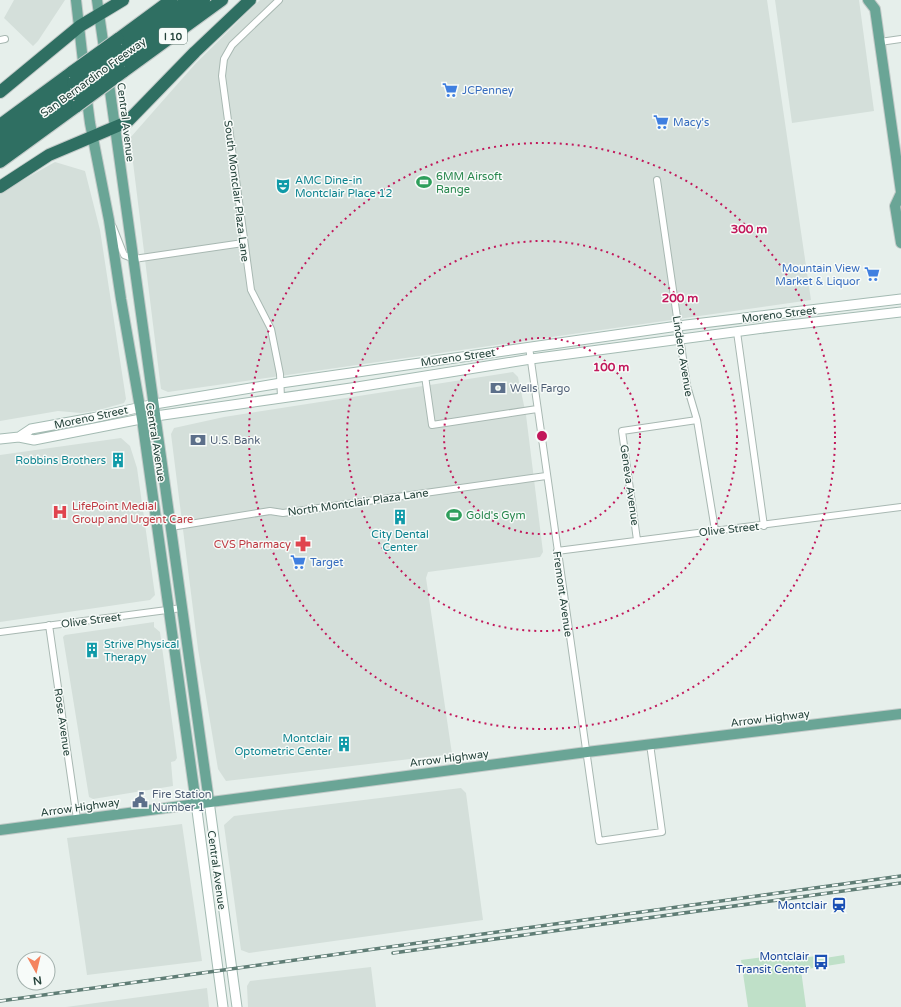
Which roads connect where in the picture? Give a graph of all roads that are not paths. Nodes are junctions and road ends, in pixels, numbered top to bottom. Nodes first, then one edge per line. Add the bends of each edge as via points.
1 (76, 0) edge
2 (97, 0) edge
3 (123, 0) edge
4 (171, 0) edge
5 (188, 0) edge
6 (204, 0) edge
7 (222, 0) edge
8 (250, 0) edge
9 (280, 0) edge
10 (868, 0) edge
11 (877, 4) edge
12 (100, 15) junction
13 (80, 26) junction
14 (901, 39) edge
15 (880, 42) junction
16 (120, 55) junction
17 (74, 89) junction
18 (0, 92) edge
19 (0, 125) edge
20 (115, 127) junction
21 (93, 136) junction
22 (0, 137) edge
23 (0, 149) edge
24 (0, 162) edge
25 (658, 180) dead end
26 (0, 187) edge
27 (901, 193) edge
28 (109, 220) junction
29 (243, 243) junction
30 (901, 243) edge
31 (134, 259) junction
32 (901, 299) edge
33 (901, 312) edge
34 (678, 326) junction
35 (737, 332) junction
36 (680, 339) junction
37 (529, 347) junction
38 (531, 359) junction
39 (425, 376) junction
40 (281, 383) junction
41 (281, 398) junction
42 (155, 404) junction
43 (139, 408) junction
44 (537, 409) junction
45 (156, 416) junction
46 (142, 419) junction
47 (697, 420) junction
48 (19, 437) junction
49 (0, 439) edge
50 (546, 476) junction
51 (901, 507) edge
52 (764, 526) junction
53 (171, 527) junction
54 (715, 530) junction
55 (637, 540) junction
56 (557, 551) junction
57 (182, 608) junction
58 (168, 610) junction
59 (49, 625) junction
60 (0, 632) edge
61 (901, 714) edge
62 (650, 744) junction
63 (587, 752) junction
64 (209, 801) junction
65 (196, 803) junction
66 (77, 819) junction
67 (0, 830) edge
68 (223, 1007) edge
69 (237, 1007) edge

1 - 13 main road, Central Avenue
2 - 12 main road, Central Avenue
3 - 12 highway
4 - 16 highway, San Bernardino Freeway / I 10
5 - 16 highway
6 - 16 highway
7 - 16 highway, San Bernardino Freeway / I 10
8 - 20 highway via 195,52 134,116
9 - 29 street, South Montclair Plaza Lane via 232,46 224,59 222,76
10 - 11 main road
11 - 15 main road
12 - 13 highway
12 - 20 main road, Central Avenue
13 - 18 highway
13 - 21 main road, Central Avenue
14 - 15 street
15 - 27 main road
16 - 17 highway, San Bernardino Freeway / I 10, bridge
16 - 17 highway, San Bernardino Freeway / I 10, bridge
17 - 19 highway, San Bernardino Freeway / I 10
17 - 22 highway
17 - 23 highway
17 - 24 highway, San Bernardino Freeway / I 10
20 - 21 highway
20 - 31 main road, Central Avenue
21 - 26 highway via 49,155
21 - 28 main road, Central Avenue
25 - 34 street, Lindero Avenue
27 - 30 main road via 895,206
28 - 31 street via 119,238 124,255
28 - 43 main road, Central Avenue
29 - 31 street
29 - 40 street, South Montclair Plaza Lane via 250,290 271,329
31 - 42 main road, Central Avenue
32 - 34 street, Moreno Street
33 - 35 street, Moreno Street
34 - 36 street, Lindero Avenue
34 - 37 street, Moreno Street
35 - 36 street, Moreno Street
35 - 52 street
36 - 38 street, Moreno Street
36 - 47 street, Lindero Avenue via 688,394
37 - 38 street, Fremont Avenue
37 - 40 street, Moreno Street
38 - 39 street, Moreno Street
38 - 44 street, Fremont Avenue
39 - 41 street, Moreno Street
39 - 44 street via 432,425
40 - 41 street, South Montclair Plaza Lane
40 - 42 street, Moreno Street
41 - 45 street, Moreno Street
42 - 43 street, Moreno Street
42 - 45 main road, Central Avenue
43 - 46 main road, Central Avenue
43 - 48 street, Moreno Street via 31,429
44 - 50 street, Fremont Avenue
45 - 46 street, Moreno Street
45 - 53 main road, Central Avenue
46 - 48 street, Moreno Street via 34,440
46 - 58 main road, Central Avenue
47 - 54 street, Lindero Avenue
47 - 55 street, Geneva Avenue via 622,431
48 - 49 street, Moreno Street
50 - 53 street, North Montclair Plaza Lane via 283,513 270,511
50 - 56 street, Fremont Avenue
51 - 52 street, Olive Street
52 - 54 street, Olive Street
53 - 57 main road, Central Avenue
54 - 55 street, Olive Street
55 - 56 street, Olive Street
56 - 63 street, Fremont Avenue
57 - 58 street, Olive Street
57 - 64 main road, Central Avenue
58 - 59 street, Olive Street
58 - 65 main road, Central Avenue
59 - 60 street, Olive Street
59 - 66 street, Rose Avenue
61 - 62 main road, Arrow Highway
62 - 63 main road, Arrow Highway
62 - 63 street, Fremont Avenue via 662,832 599,841
63 - 64 main road, Arrow Highway
64 - 65 main road, Arrow Highway
64 - 69 street, Central Avenue
65 - 66 main road, Arrow Highway
65 - 68 street, Central Avenue
66 - 67 main road, Arrow Highway

